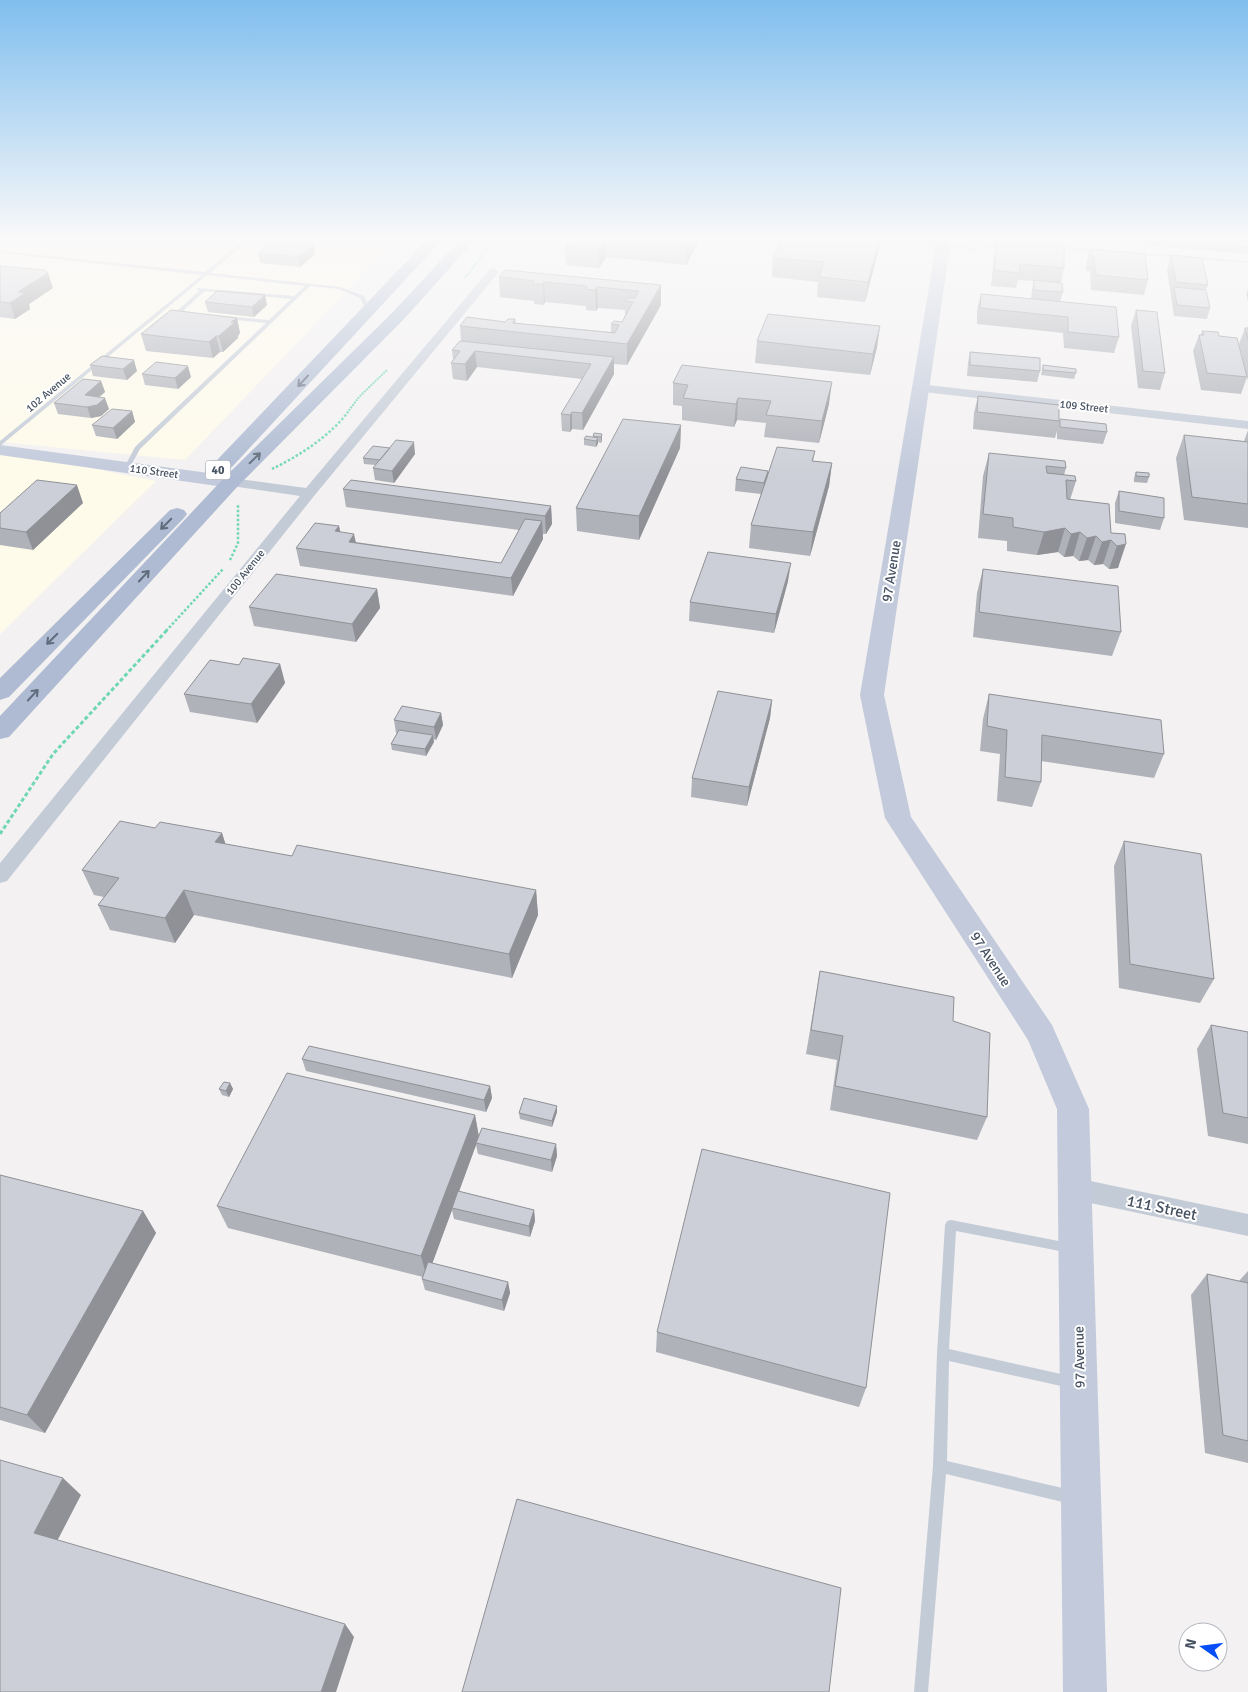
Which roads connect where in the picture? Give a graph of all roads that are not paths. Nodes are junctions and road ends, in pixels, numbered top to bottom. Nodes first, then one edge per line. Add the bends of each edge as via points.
1 (154, 319) edge
2 (241, 319) edge
3 (273, 319) edge
4 (361, 319) edge
5 (396, 319) edge
6 (454, 319) edge
7 (929, 319) edge
8 (270, 322) junction
9 (919, 388) junction
10 (1248, 425) edge
11 (3, 451) edge
12 (127, 468) junction
13 (210, 479) junction
14 (231, 482) junction
15 (309, 493) junction
16 (0, 692) edge
17 (0, 731) edge
18 (0, 876) edge
19 (1076, 1189) junction
20 (1248, 1225) edge
21 (1077, 1250) junction
22 (943, 1354) junction
23 (1080, 1384) junction
24 (940, 1466) junction
25 (1082, 1500) junction
26 (921, 1692) edge
27 (1085, 1692) edge

1 - 11 lane, 102 Avenue
2 - 8 lane
3 - 8 lane
4 -> 13 main road, 40
14 -> 5 main road, 40
6 - 15 street, 100 Avenue
7 - 9 street, 97 Avenue
8 - 12 lane via 137,448
9 - 10 street, 109 Street
9 - 19 street, 97 Avenue via 872,695 898,818 1041,1034 1073,1109
11 - 12 street, 110 Street
12 - 13 street, 110 Street
13 - 14 street, 110 Street
13 -> 16 main road, 40
14 - 15 street, 110 Street
17 -> 14 main road, 40
15 - 18 street, 100 Avenue
19 - 20 street, 111 Street
19 - 21 street, 97 Avenue
21 - 22 lane via 951,1225
21 - 23 street, 97 Avenue
22 - 23 lane
22 - 24 lane
23 - 25 street, 97 Avenue
24 - 25 lane
24 - 26 lane
25 - 27 street, 97 Avenue

